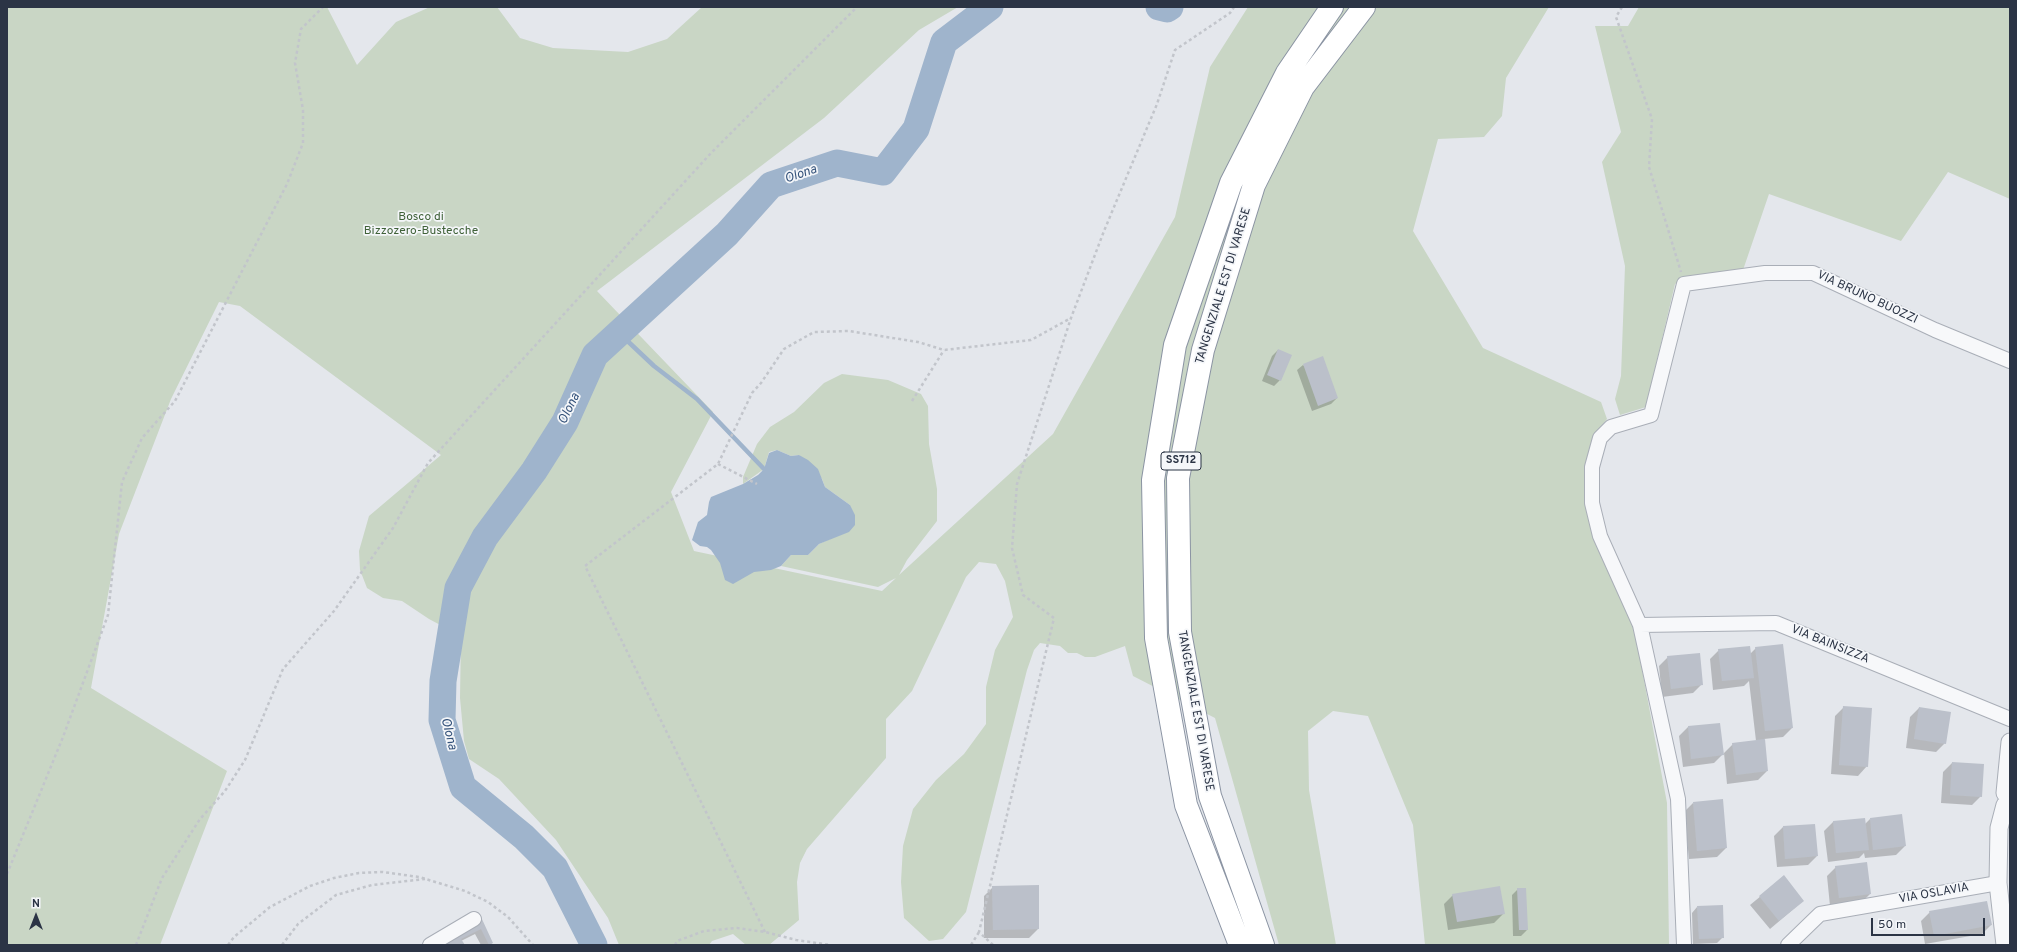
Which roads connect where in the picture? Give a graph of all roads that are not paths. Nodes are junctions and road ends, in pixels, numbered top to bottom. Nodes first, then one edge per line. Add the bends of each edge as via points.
1 (1332, 7) edge
2 (1364, 7) edge
3 (2010, 361) edge
4 (1640, 625) junction
5 (2010, 719) edge
6 (2010, 742) edge
7 (2010, 747) edge
8 (2007, 807) edge
9 (1998, 882) junction
10 (474, 920) dead end
11 (430, 945) edge
12 (1240, 945) edge
13 (1263, 945) edge
14 (1684, 945) edge
15 (1788, 945) edge
16 (2004, 945) edge

1 - 12 highway, TANGENZIALE EST DI VARESE / SS712 via 1286,73 1231,183 1175,345 1153,480 1156,638 1186,805
2 - 13 highway, TANGENZIALE EST DI VARESE / SS712 via 1303,87 1254,185 1203,350 1178,478 1180,632 1210,796
3 - 4 street, VIA BRUNO BUOZZI via 1934,330 1813,273 1765,273 1684,284 1651,415 1611,428 1600,438 1592,467 1592,503 1600,536
4 - 5 street, VIA BAINSIZZA via 1776,623
4 - 14 street via 1678,799
6 - 7 street
7 - 8 street
8 - 9 street
9 - 15 street, VIA OSLAVIA via 1820,914
9 - 16 street
10 - 11 street

